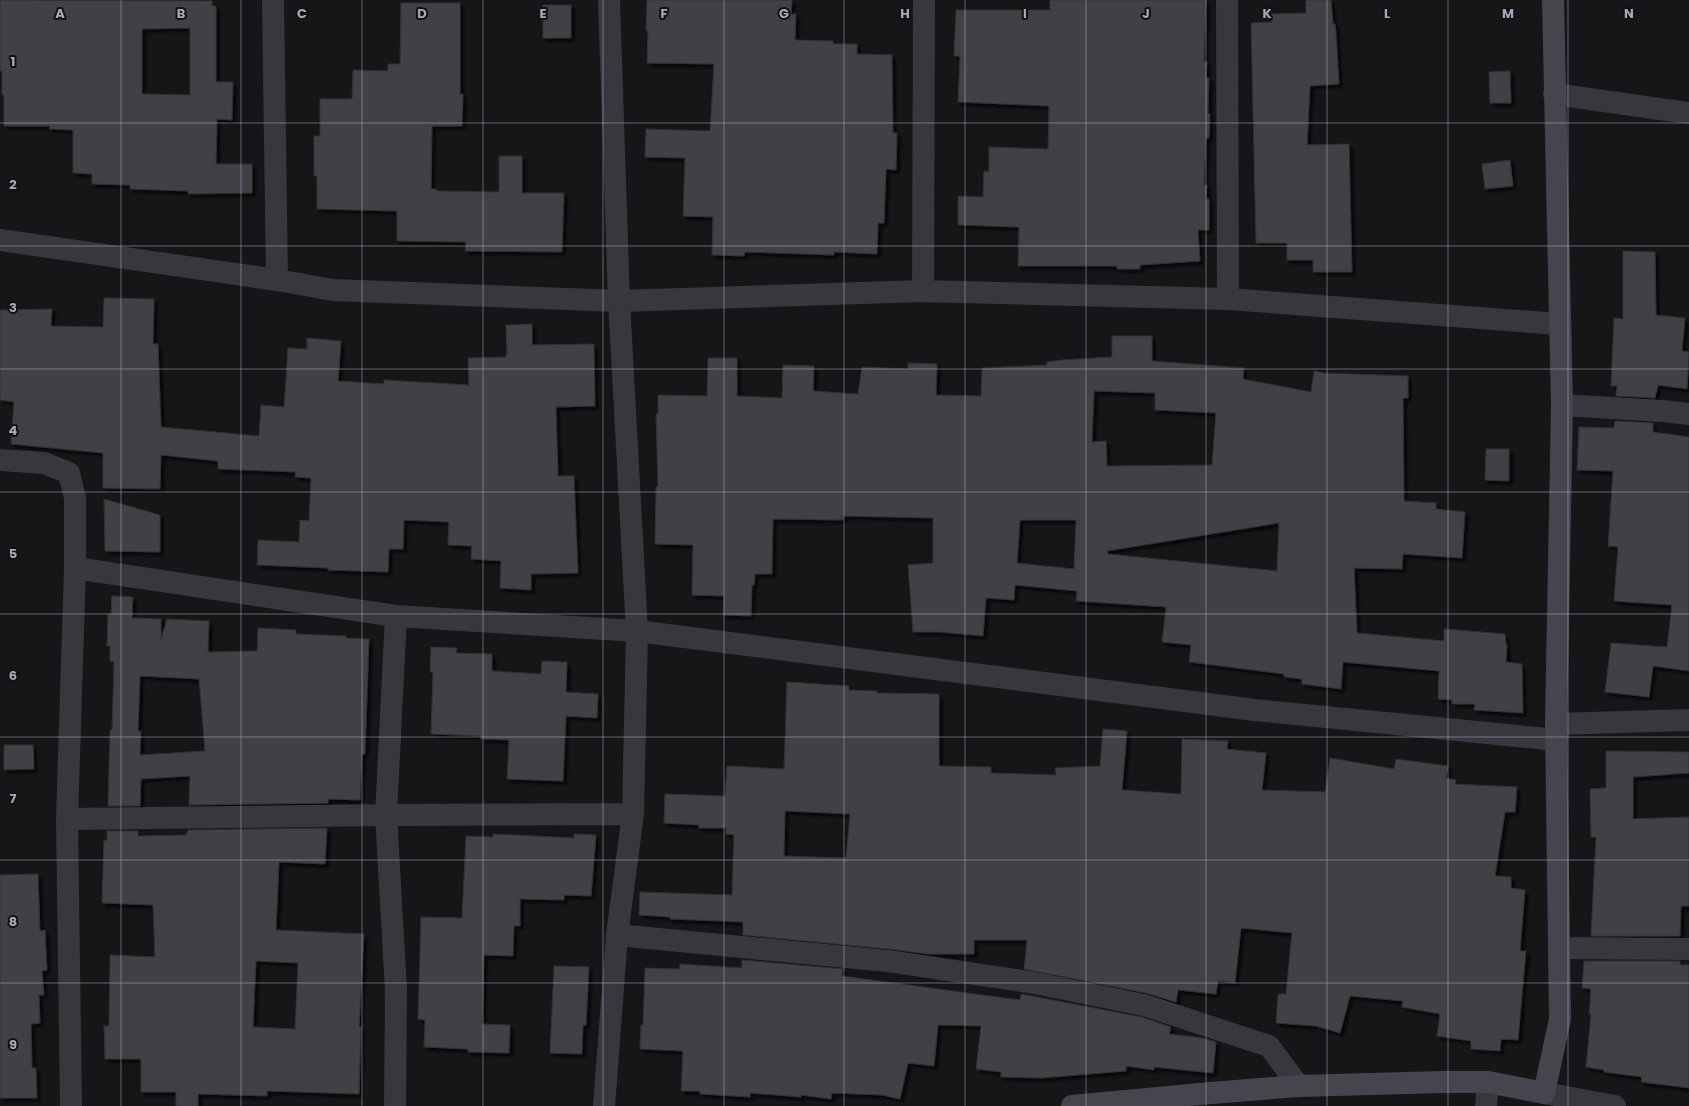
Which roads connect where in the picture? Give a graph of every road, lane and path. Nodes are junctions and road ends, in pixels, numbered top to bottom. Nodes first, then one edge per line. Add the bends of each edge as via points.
1 (273, 0) edge
2 (609, 0) edge
3 (924, 0) edge
4 (1226, 0) edge
5 (1553, 0) edge
6 (1554, 94) junction
7 (1689, 113) edge
8 (0, 240) edge
9 (277, 280) junction
10 (923, 291) junction
11 (1228, 299) junction
12 (619, 301) junction
13 (1559, 324) junction
14 (1562, 404) junction
15 (1689, 414) edge
16 (0, 460) edge
17 (75, 568) junction
18 (396, 616) junction
19 (637, 631) junction
20 (1689, 720) edge
21 (1556, 732) junction
22 (633, 814) junction
23 (386, 815) junction
24 (67, 819) junction
25 (617, 935) junction
26 (1558, 948) junction
27 (1689, 950) edge
28 (1488, 1082) junction
29 (1299, 1086) junction
30 (1544, 1093) junction
31 (1210, 1099) edge
32 (71, 1106) edge
33 (395, 1106) edge
34 (604, 1106) edge
35 (1072, 1106) edge
36 (1486, 1106) edge
37 (1615, 1106) edge

1 - 9 street
2 - 12 street
3 - 10 street
4 - 11 street
5 - 6 street
6 - 7 street
6 - 13 street
8 - 9 street
9 - 12 street via 332,290
10 - 11 street
10 - 12 street
11 - 13 street
12 - 19 street
13 - 14 street
14 - 15 street
14 - 21 street
16 - 17 street via 44,463 69,472 75,498
17 - 18 street
17 - 24 street
18 - 19 street
18 - 23 street
19 - 21 street via 1255,710
19 - 22 street
20 - 21 street
21 - 26 street
22 - 23 street
22 - 25 street
23 - 24 street
23 - 33 street via 396,990
24 - 32 street
25 - 29 street via 888,961 1035,983 1144,1004 1269,1046
25 - 34 street
26 - 27 street
26 - 30 street via 1560,1019
28 - 29 street
28 - 30 street
28 - 36 street
29 - 31 street
30 - 37 street
31 - 35 street

